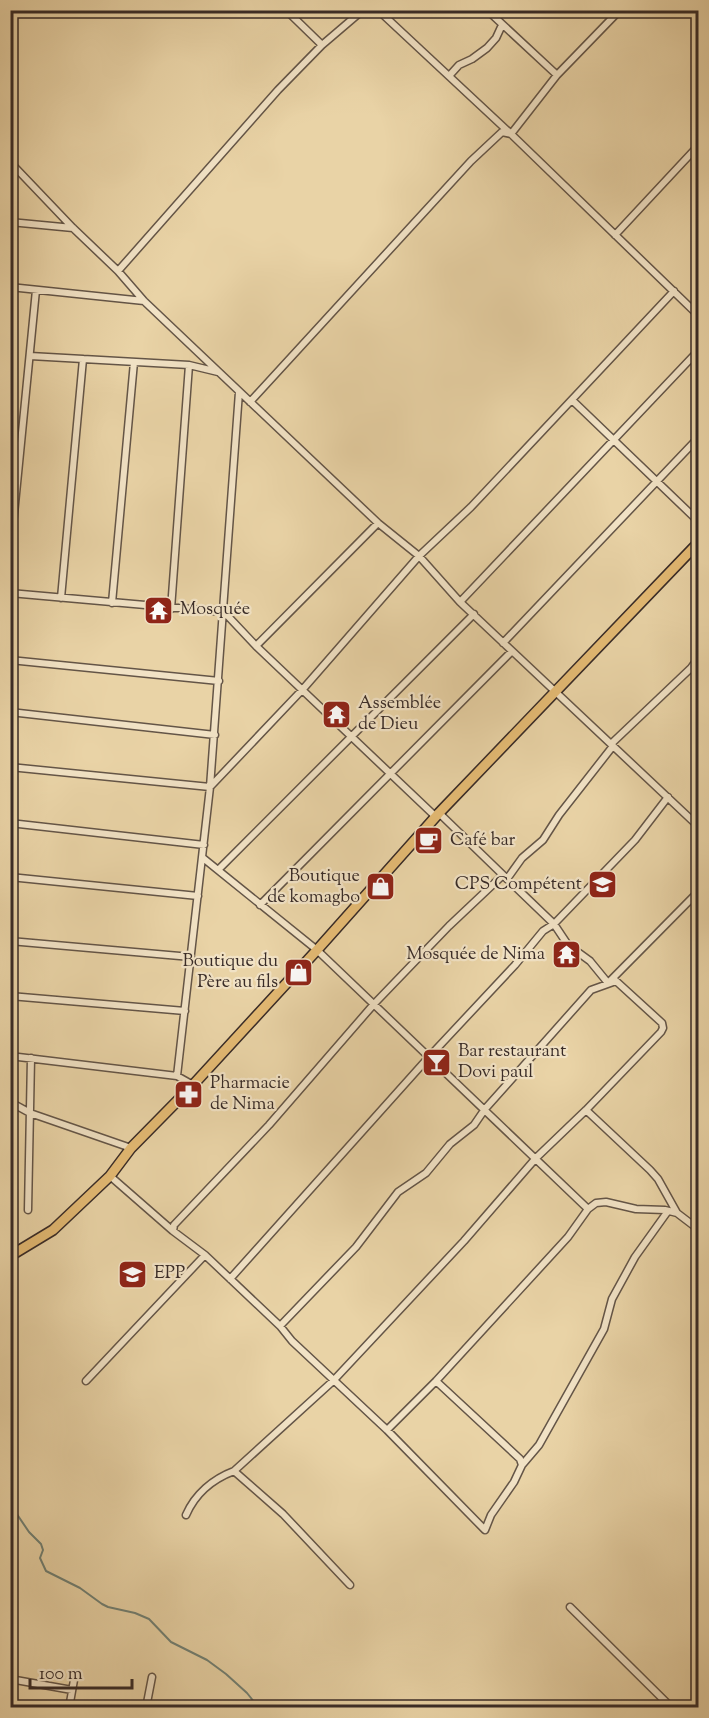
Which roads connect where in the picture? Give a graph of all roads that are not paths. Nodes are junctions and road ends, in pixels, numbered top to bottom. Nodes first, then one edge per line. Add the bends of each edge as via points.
1 (286, 10) edge
2 (363, 10) edge
3 (378, 10) edge
4 (620, 10) edge
5 (490, 12) edge
6 (502, 25) junction
7 (322, 45) junction
8 (557, 75) junction
9 (449, 76) junction
10 (511, 134) junction
11 (699, 146) edge
12 (10, 162) edge
13 (10, 222) edge
14 (73, 228) junction
15 (615, 235) junction
16 (118, 271) junction
17 (10, 287) edge
18 (36, 290) junction
19 (674, 291) junction
20 (144, 301) junction
21 (699, 315) edge
22 (699, 351) edge
23 (30, 356) junction
24 (83, 359) junction
25 (135, 362) junction
26 (189, 365) junction
27 (218, 372) junction
28 (239, 392) junction
29 (572, 400) junction
30 (250, 402) junction
31 (699, 438) edge
32 (614, 440) junction
33 (14, 480) edge
34 (657, 481) junction
35 (699, 521) edge
36 (378, 523) junction
37 (699, 543) edge
38 (10, 555) edge
39 (419, 556) junction
40 (10, 593) edge
41 (61, 598) junction
42 (460, 602) junction
43 (112, 603) junction
44 (171, 609) junction
45 (224, 612) junction
46 (474, 614) junction
47 (503, 642) junction
48 (256, 646) junction
49 (512, 651) junction
50 (699, 658) edge
51 (10, 660) edge
52 (219, 681) junction
53 (303, 689) junction
54 (555, 691) junction
55 (10, 712) edge
56 (215, 735) junction
57 (351, 737) junction
58 (612, 745) junction
59 (10, 767) edge
60 (390, 774) junction
61 (210, 788) junction
62 (668, 797) junction
63 (438, 815) junction
64 (10, 823) edge
65 (699, 826) edge
66 (204, 846) junction
67 (203, 858) junction
68 (218, 870) junction
69 (10, 877) edge
70 (505, 877) junction
71 (699, 892) edge
72 (198, 896) junction
73 (260, 905) junction
74 (545, 915) junction
75 (554, 924) junction
76 (543, 931) junction
77 (10, 941) edge
78 (317, 950) junction
79 (191, 957) junction
80 (608, 983) junction
81 (10, 996) edge
82 (374, 1004) junction
83 (185, 1011) junction
84 (10, 1056) edge
85 (31, 1058) junction
86 (428, 1058) junction
87 (177, 1076) junction
88 (193, 1085) junction
89 (10, 1102) edge
90 (485, 1109) junction
91 (586, 1110) junction
92 (30, 1113) junction
93 (131, 1148) junction
94 (536, 1158) junction
95 (110, 1176) junction
96 (588, 1209) junction
97 (28, 1210) dead end
98 (668, 1211) junction
99 (677, 1213) junction
100 (699, 1229) edge
101 (173, 1231) junction
102 (205, 1255) junction
103 (10, 1256) edge
104 (230, 1279) junction
105 (280, 1326) junction
106 (86, 1381) dead end
107 (333, 1381) junction
108 (436, 1381) junction
109 (387, 1430) junction
110 (522, 1465) junction
111 (234, 1471) junction
112 (186, 1515) dead end
113 (350, 1585) dead end
114 (570, 1607) dead end
115 (152, 1677) dead end
116 (10, 1679) edge
117 (74, 1680) dead end
118 (72, 1690) junction
119 (69, 1707) edge
120 (146, 1707) edge
121 (672, 1707) edge

1 - 7 street
2 - 7 street
3 - 9 street
4 - 8 street
5 - 6 street
6 - 8 street
6 - 9 street via 487,48 459,64
7 - 16 street
8 - 10 street
9 - 10 street
10 - 15 street
10 - 30 street via 502,132 479,152
11 - 15 street
12 - 14 street
13 - 14 street
14 - 16 street
15 - 19 street
16 - 20 street
17 - 18 street
18 - 20 street
18 - 23 street
19 - 21 street
19 - 29 street
20 - 27 street
22 - 32 street
23 - 24 street
23 - 33 street
24 - 25 street
24 - 41 street
25 - 26 street
25 - 43 street
26 - 27 street
26 - 44 street
27 - 28 street
28 - 30 street
28 - 45 street
29 - 32 street
29 - 39 street
30 - 36 street
31 - 34 street
32 - 34 street
32 - 42 street
33 - 38 street
34 - 35 street
34 - 47 street
36 - 39 street
36 - 48 street
37 - 54 main road
39 - 42 street
39 - 53 street
40 - 41 street
41 - 43 street
42 - 46 street
43 - 44 street
44 - 45 street
45 - 48 street
45 - 52 street
46 - 47 street
46 - 57 street
47 - 49 street
48 - 53 street
49 - 54 street
49 - 60 street
50 - 58 street
51 - 52 street
52 - 56 street
53 - 57 street
53 - 61 street
54 - 58 street
54 - 63 main road
55 - 56 street
56 - 61 street
57 - 60 street
57 - 68 street
58 - 62 street
58 - 70 street via 543,840
59 - 61 street
60 - 63 street
60 - 73 street
61 - 66 street
62 - 65 street
62 - 75 street via 613,864
63 - 70 street
63 - 78 main road
64 - 66 street
66 - 67 street
67 - 68 street
67 - 72 street
68 - 73 street
69 - 72 street
70 - 74 street
70 - 82 street via 448,926
71 - 80 street
72 - 79 street
73 - 78 street
74 - 75 street
74 - 76 street
75 - 76 street
75 - 80 street via 568,945 590,961
76 - 86 street
77 - 79 street
78 - 82 street
78 - 88 main road
79 - 83 street
80 - 90 street via 591,990
80 - 91 street via 616,981 663,1028
81 - 83 street
82 - 86 street
82 - 101 street via 269,1125 174,1225
83 - 87 street
84 - 85 street
85 - 87 street
85 - 92 street
86 - 90 street
86 - 104 street
87 - 88 street
88 - 93 main road
89 - 92 street
90 - 94 street
90 - 105 street via 426,1173 398,1192 356,1247
91 - 94 street
91 - 99 street via 658,1179
92 - 93 street
92 - 97 street
93 - 95 main road
94 - 96 street
94 - 107 street
95 - 101 street
95 - 103 main road via 53,1230
96 - 98 street via 606,1202
96 - 108 street via 568,1237
98 - 99 street
98 - 110 street via 635,1257 612,1299 604,1329 539,1445
99 - 100 street
101 - 102 street
102 - 104 street
102 - 106 street
104 - 105 street
105 - 107 street
107 - 109 street
107 - 111 street
108 - 109 street
108 - 110 street
109 - 110 street via 485,1530
111 - 112 street via 205,1489 192,1501
111 - 113 street via 283,1514
114 - 121 street
115 - 120 street
116 - 118 street
117 - 118 street
118 - 119 street

